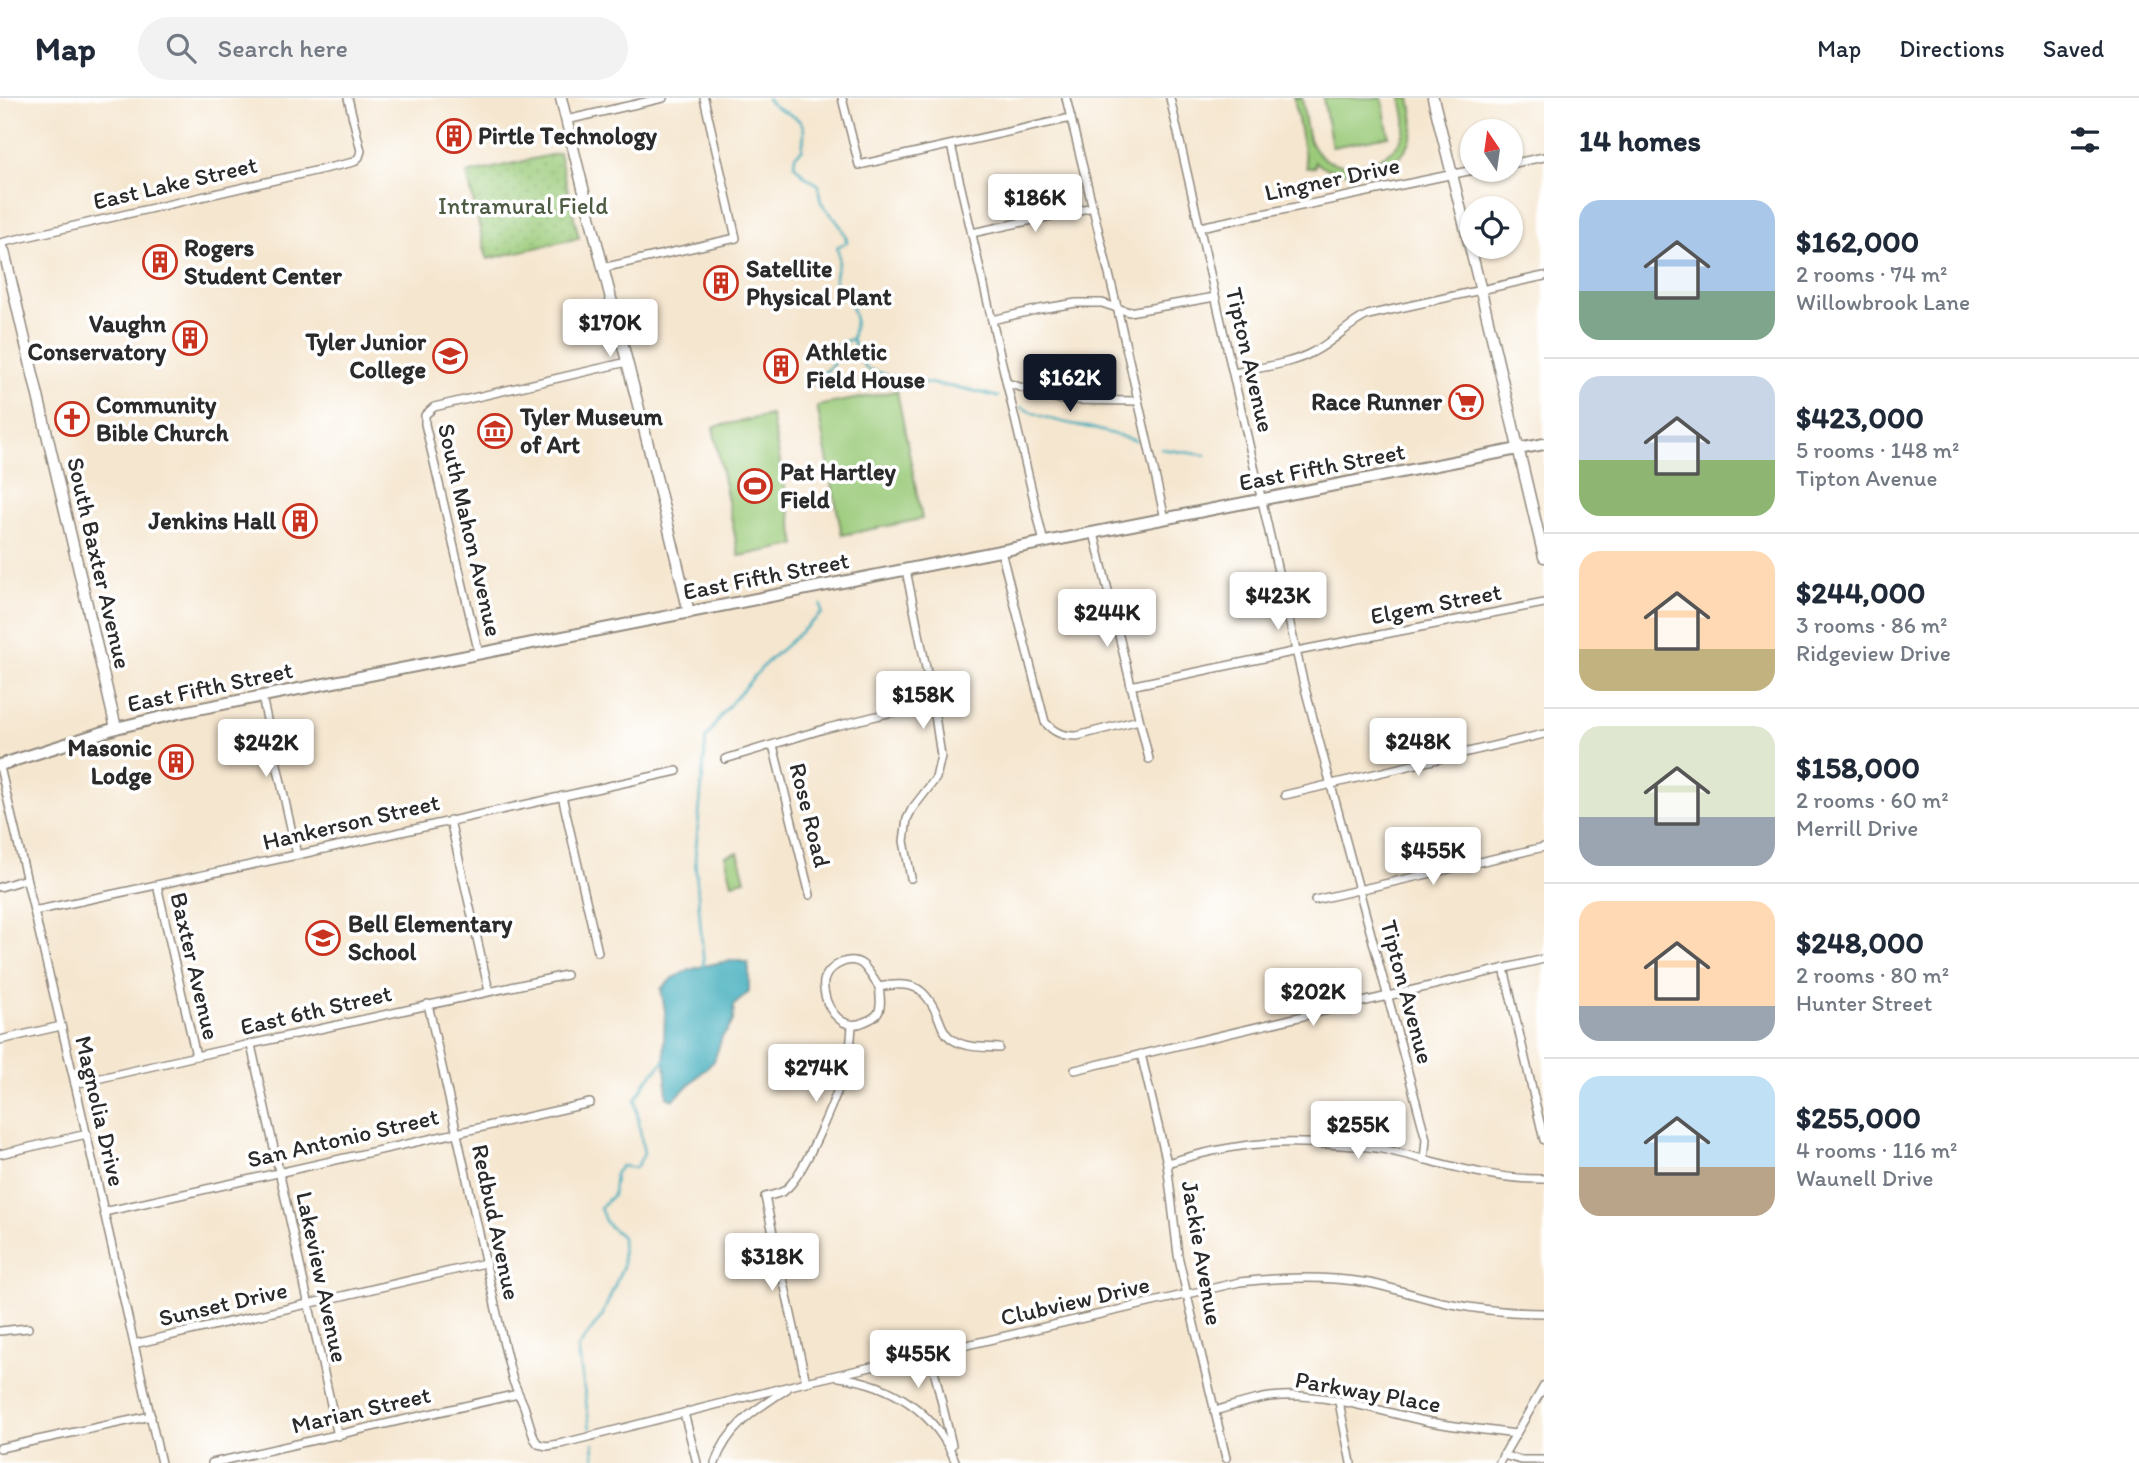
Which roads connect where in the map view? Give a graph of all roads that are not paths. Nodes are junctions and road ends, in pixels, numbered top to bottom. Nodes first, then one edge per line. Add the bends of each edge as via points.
1 (348, 98) edge
2 (561, 98) edge
3 (663, 98) edge
4 (704, 98) edge
5 (842, 98) edge
6 (1066, 98) edge
7 (1170, 98) edge
8 (1433, 98) edge
9 (1071, 118) junction
10 (566, 120) junction
11 (951, 145) junction
12 (1544, 157) edge
13 (1523, 161) edge
14 (1460, 172) edge
15 (1452, 173) junction
16 (1093, 207) junction
17 (1200, 227) junction
18 (972, 233) junction
19 (0, 244) edge
20 (602, 268) junction
21 (1544, 276) edge
22 (1481, 291) junction
23 (1215, 297) junction
24 (1117, 307) junction
25 (992, 320) junction
26 (627, 362) junction
27 (1234, 373) junction
28 (1007, 383) junction
29 (1138, 401) junction
30 (1544, 444) edge
31 (1518, 449) junction
32 (1263, 500) junction
33 (1165, 519) junction
34 (1094, 533) junction
35 (1044, 543) junction
36 (1001, 551) junction
37 (1544, 557) edge
38 (906, 570) junction
39 (1544, 603) edge
40 (689, 612) junction
41 (1297, 651) junction
42 (479, 653) junction
43 (1130, 686) junction
44 (262, 697) junction
45 (933, 702) junction
46 (1139, 720) junction
47 (116, 728) junction
48 (1544, 734) edge
49 (773, 745) junction
50 (725, 759) dead end
51 (1149, 759) dead end
52 (0, 766) edge
53 (677, 771) dead end
54 (1329, 785) junction
55 (1285, 795) dead end
56 (562, 796) junction
57 (450, 820) junction
58 (1544, 847) edge
59 (298, 855) junction
60 (911, 878) dead end
61 (26, 879) junction
62 (157, 885) junction
63 (0, 887) edge
64 (1359, 890) junction
65 (810, 895) dead end
66 (1315, 900) dead end
67 (34, 911) junction
68 (598, 953) dead end
69 (1544, 959) edge
70 (1504, 968) junction
71 (566, 975) dead end
72 (879, 987) junction
73 (489, 991) junction
74 (1389, 996) junction
75 (428, 1004) junction
76 (61, 1026) junction
77 (852, 1026) junction
78 (0, 1040) edge
79 (251, 1045) junction
80 (999, 1048) dead end
81 (1141, 1054) junction
82 (196, 1056) junction
83 (1075, 1070) dead end
84 (75, 1084) junction
85 (590, 1103) dead end
86 (456, 1132) junction
87 (87, 1134) junction
88 (1544, 1140) edge
89 (0, 1154) edge
90 (1424, 1160) junction
91 (1167, 1163) junction
92 (280, 1173) junction
93 (1544, 1179) edge
94 (104, 1212) junction
95 (485, 1263) junction
96 (1186, 1295) junction
97 (308, 1304) junction
98 (1544, 1312) edge
99 (28, 1328) dead end
100 (0, 1331) edge
101 (134, 1344) junction
102 (930, 1354) junction
103 (834, 1376) junction
104 (806, 1382) junction
105 (794, 1385) junction
106 (1544, 1386) edge
107 (518, 1394) junction
108 (1339, 1402) junction
109 (1214, 1411) junction
110 (684, 1413) junction
111 (151, 1416) junction
112 (1516, 1434) junction
113 (338, 1436) junction
114 (538, 1444) joint
115 (0, 1448) edge
116 (1503, 1455) junction
117 (1226, 1458) dead end
118 (1544, 1460) edge
119 (161, 1463) edge
120 (212, 1463) edge
121 (697, 1463) edge
122 (715, 1463) edge
123 (956, 1463) edge
124 (1351, 1463) edge
125 (1499, 1463) edge

1 - 19 street, East Lake Street via 360,149 357,159 349,163
2 - 10 street
3 - 10 street
4 - 20 street via 736,238
5 - 11 street via 859,165
6 - 9 street
7 - 17 street, Tipton Avenue
8 - 15 street
9 - 11 street
9 - 16 street
10 - 20 street
11 - 18 street
12 - 13 street
14 - 15 street, Lingner Drive
15 - 17 street, Lingner Drive
15 - 22 street
16 - 18 street
16 - 24 street
17 - 23 street, Tipton Avenue
18 - 25 street
19 - 47 street, South Baxter Avenue
20 - 26 street
21 - 22 street
22 - 27 street via 1367,315 1315,352
22 - 31 street
23 - 24 street via 1129,312
23 - 27 street, Tipton Avenue
24 - 25 street via 1076,303
24 - 29 street
25 - 28 street
26 - 40 street
26 - 42 street, South Mahon Avenue via 434,407 425,415
27 - 32 street, Tipton Avenue
28 - 29 street via 1062,400
28 - 35 street
29 - 33 street
30 - 31 main road, East Fifth Street
31 - 32 main road, East Fifth Street
31 - 37 street
32 - 33 main road, East Fifth Street
32 - 41 street, Tipton Avenue
33 - 34 main road, East Fifth Street
34 - 35 main road, East Fifth Street
34 - 43 street
35 - 36 main road, East Fifth Street
36 - 38 main road, East Fifth Street
36 - 46 street via 1045,722 1051,729 1077,736
38 - 40 main road, East Fifth Street
38 - 45 street
39 - 41 street, Elgem Street
40 - 42 main road, East Fifth Street
41 - 43 street, Elgem Street
41 - 54 street, Tipton Avenue
42 - 44 main road, East Fifth Street
43 - 46 street
44 - 47 main road, East Fifth Street
44 - 59 street
45 - 49 street
45 - 60 street via 940,766 907,819 904,841
46 - 51 street
47 - 52 main road, East Fifth Street
48 - 54 street
49 - 50 street
49 - 65 street, Rose Road
52 - 61 street, Magnolia Drive
53 - 56 street, Hankerson Street
54 - 55 street
54 - 64 street, Tipton Avenue
56 - 57 street, Hankerson Street
56 - 68 street
57 - 59 street, Hankerson Street
57 - 73 street
58 - 64 street
59 - 62 street, Hankerson Street
61 - 63 street
61 - 67 street, Magnolia Drive
62 - 67 street, Hankerson Street
62 - 82 street, Baxter Avenue
64 - 66 street
64 - 74 street, Tipton Avenue
67 - 76 street, Magnolia Drive
69 - 70 street
70 - 74 street
70 - 88 street
71 - 73 street, East 6th Street
72 - 77 street via 877,1013
72 - 77 street via 856,961 845,961 827,975 824,986 830,1007
72 - 80 street via 900,984 917,988 931,1001 954,1041
73 - 75 street, East 6th Street
74 - 81 street
74 - 90 street, Tipton Avenue via 1426,1139
75 - 79 street, East 6th Street
75 - 86 street, Redbud Avenue
76 - 78 street
76 - 84 street, Magnolia Drive
77 - 104 street via 846,1068 811,1152 788,1188 765,1197
79 - 82 street, East 6th Street
79 - 92 street, Lakeview Avenue
81 - 83 street
81 - 91 street, Jackie Avenue
82 - 84 street, East 6th Street
84 - 87 street, Magnolia Drive
85 - 86 street, San Antonio Street
86 - 92 street, San Antonio Street
86 - 95 street, Redbud Avenue
87 - 89 street
87 - 94 street, Magnolia Drive
90 - 91 street via 1380,1149 1282,1142 1224,1148
90 - 93 street via 1497,1176
91 - 96 street, Jackie Avenue
92 - 94 street, San Antonio Street
92 - 97 street, Lakeview Avenue
94 - 101 street, Magnolia Drive
95 - 97 street, Sunset Drive
95 - 107 street, Redbud Avenue
96 - 98 street, Clubview Drive via 1240,1282 1322,1278 1371,1283 1470,1307
96 - 102 street, Clubview Drive
96 - 109 street, Jackie Avenue
97 - 101 street, Sunset Drive
97 - 113 street, Lakeview Avenue
99 - 100 street
101 - 111 street, Magnolia Drive
102 - 103 street, Clubview Drive
102 - 123 street
103 - 104 street, Clubview Drive
103 - 123 street via 869,1383 910,1402 942,1434
104 - 105 street, Clubview Drive
105 - 110 street, Clubview Drive
105 - 122 street via 738,1423
106 - 112 street
107 - 113 street, Marian Street
107 - 114 street, Redbud Avenue
108 - 109 street, Parkway Place via 1279,1396
108 - 112 street, Parkway Place via 1459,1428
108 - 124 street
109 - 117 street, Jackie Avenue
110 - 114 street, Clubview Drive via 564,1443
110 - 121 street
111 - 115 street
111 - 119 street, Magnolia Drive
112 - 116 street
113 - 120 street, Marian Street
116 - 118 street
116 - 125 street

